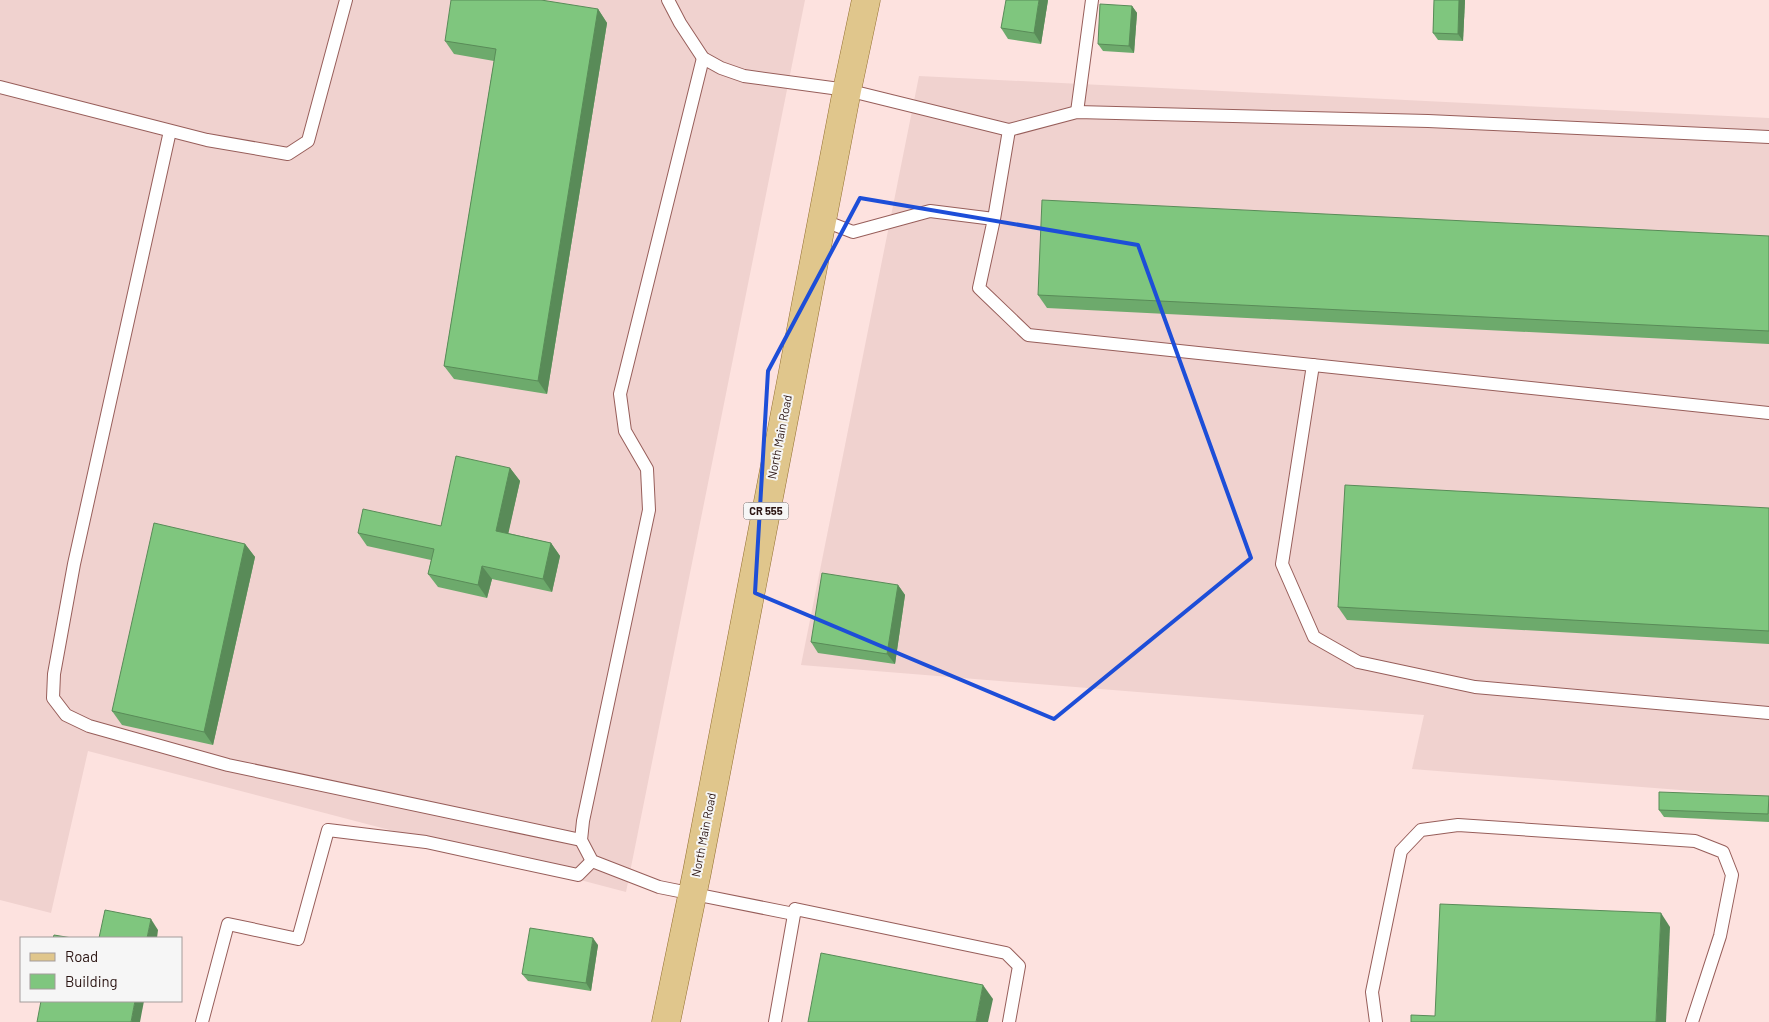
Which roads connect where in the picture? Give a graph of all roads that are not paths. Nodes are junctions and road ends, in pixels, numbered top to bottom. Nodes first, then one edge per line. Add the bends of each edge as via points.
1 (346, 0) edge
2 (668, 0) edge
3 (866, 0) edge
4 (1092, 0) edge
5 (703, 58) junction
6 (0, 87) edge
7 (847, 90) junction
8 (1077, 112) junction
9 (1010, 130) junction
10 (170, 131) junction
11 (1769, 137) edge
12 (994, 219) junction
13 (822, 220) junction
14 (1312, 365) junction
15 (1769, 413) edge
16 (1769, 713) edge
17 (581, 840) junction
18 (592, 861) junction
19 (693, 892) junction
20 (794, 914) junction
21 (202, 1022) edge
22 (666, 1022) edge
23 (775, 1022) edge
24 (1009, 1022) edge
25 (1376, 1022) edge
26 (1692, 1022) edge

1 - 10 lane via 308,141 288,154
2 - 5 lane
3 - 7 main road, North Main Road / CR 555
4 - 8 lane
5 - 7 lane via 744,76
5 - 17 lane via 620,394 625,431 647,469 649,510
6 - 10 lane
7 - 9 lane
7 - 13 main road, North Main Road / CR 555
8 - 9 lane
8 - 11 lane via 1428,121
9 - 12 lane
10 - 17 lane via 74,564 54,674 53,698 66,715 88,726 228,765
12 - 13 lane via 930,211 853,232
12 - 14 lane via 979,288 1028,335
13 - 19 main road, North Main Road / CR 555
14 - 15 lane
14 - 16 lane via 1282,564 1314,638 1358,662 1475,687
17 - 18 lane
18 - 19 lane via 660,887
18 - 21 lane via 578,875 426,842 328,830 298,939 228,924
19 - 20 lane
19 - 22 main road, North Main Road / CR 555
20 - 23 lane
20 - 24 lane via 795,909 1006,953 1019,966
25 - 26 lane via 1372,992 1401,851 1421,830 1458,825 1695,841 1723,852 1732,875 1720,936

